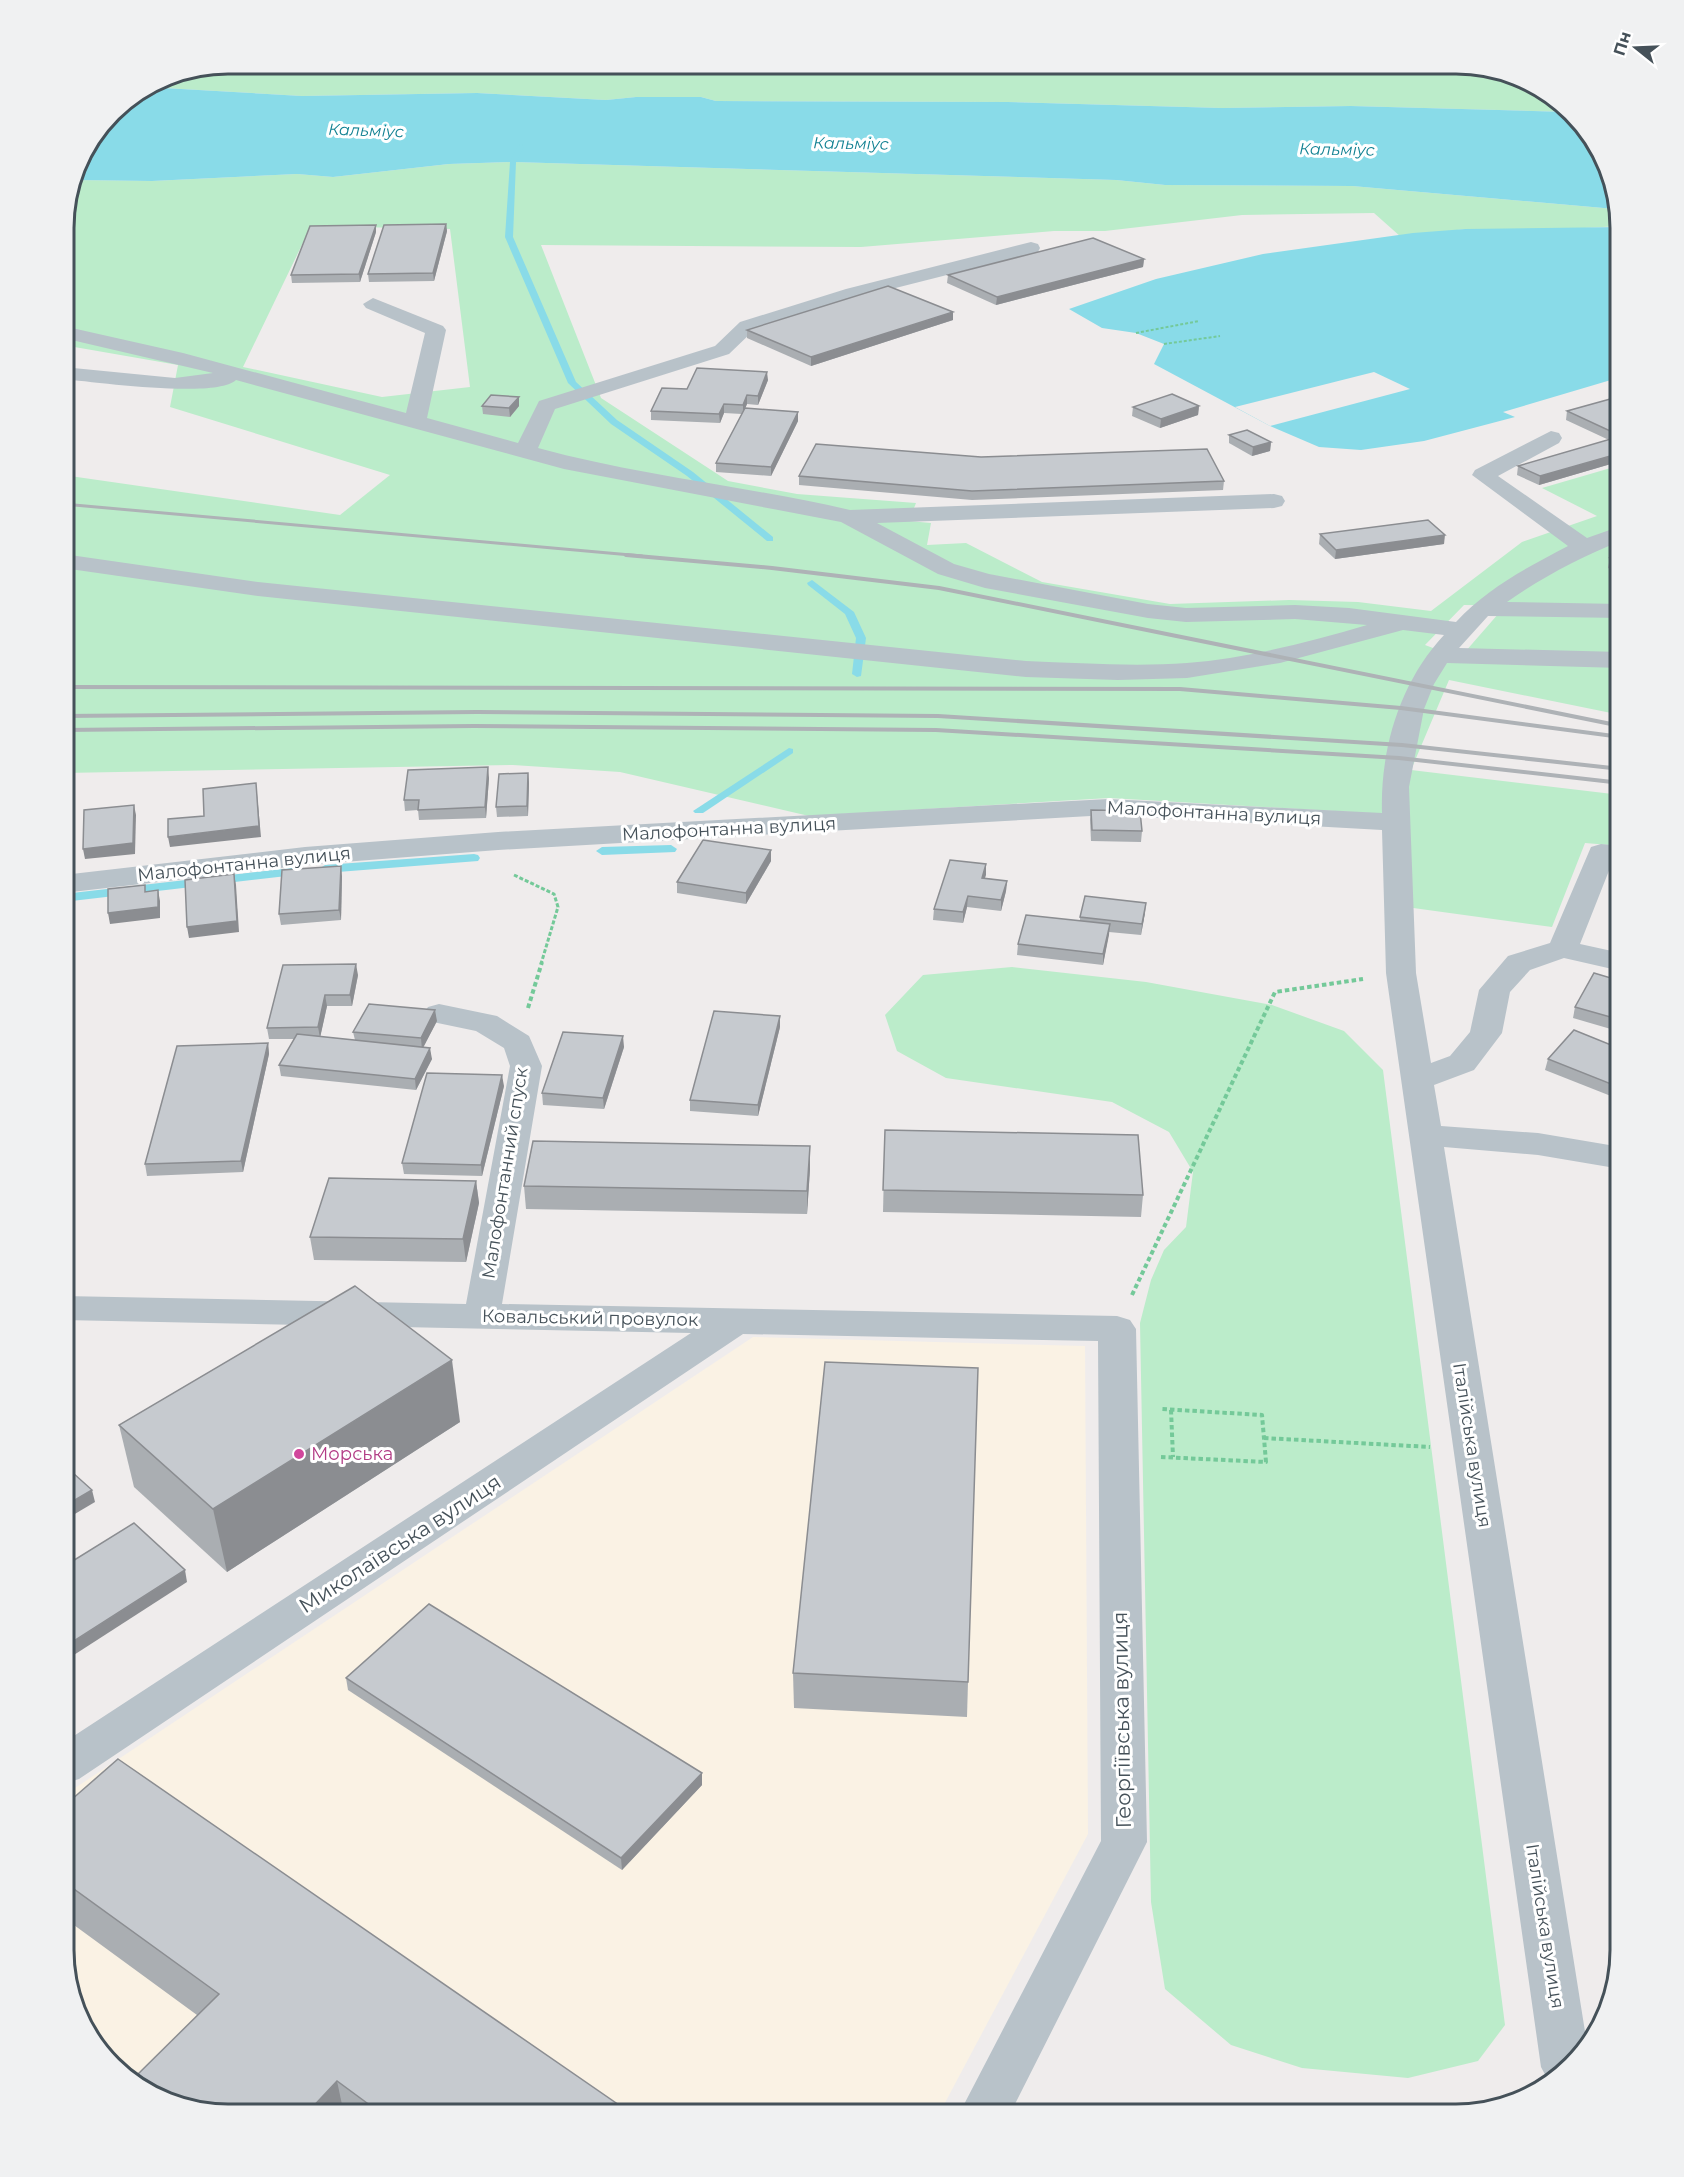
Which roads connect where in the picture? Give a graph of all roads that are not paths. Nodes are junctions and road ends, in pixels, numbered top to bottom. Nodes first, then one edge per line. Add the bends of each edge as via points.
1 (1031, 248) dead end
2 (373, 304) dead end
3 (74, 334) edge
4 (74, 375) edge
5 (246, 376) junction
6 (415, 422) junction
7 (1551, 438) dead end
8 (525, 452) junction
9 (1274, 501) dead end
10 (849, 517) junction
11 (1610, 537) edge
12 (1585, 547) junction
13 (74, 563) edge
14 (1481, 609) junction
15 (1610, 611) edge
16 (1408, 621) junction
17 (1462, 630) junction
18 (1439, 655) junction
19 (1610, 660) edge
20 (1396, 822) junction
21 (1610, 856) edge
22 (74, 883) edge
23 (1563, 949) junction
24 (1610, 960) edge
25 (440, 1014) dead end
26 (1417, 1080) junction
27 (1425, 1135) junction
28 (1610, 1156) edge
29 (74, 1308) edge
30 (482, 1316) junction
31 (736, 1321) junction
32 (1117, 1329) joint
33 (74, 1759) edge
34 (1565, 2058) edge
35 (989, 2104) edge

1 - 8 street via 853,293 747,326 722,350 546,405
2 - 6 street via 436,330
3 - 5 street
4 - 5 street via 175,384
5 - 6 street
6 - 8 street
7 - 12 street via 1483,475
8 - 10 street via 664,483
9 - 10 street
10 - 16 street via 946,569 985,581 1082,600 1186,615 1295,612
11 - 12 street, Італійська вулиця
12 - 14 street, Італійська вулиця via 1528,576
13 - 16 street via 258,589 1059,670 1208,669 1299,654
14 - 15 street
14 - 17 street, Італійська вулиця
16 - 17 street
17 - 18 street, Італійська вулиця
18 - 19 street
18 - 20 street, Італійська вулиця via 1421,684 1402,745 1395,787
20 - 22 street, Малофонтанна вулиця via 1108,807 498,840 305,856
20 - 26 street, Італійська вулиця via 1401,973
21 - 23 street
23 - 24 street
23 - 26 street via 1519,963 1495,990 1486,1033 1462,1063
25 - 30 street, Малофонтанний спуск via 486,1023 518,1043 526,1066
26 - 27 street, Італійська вулиця
27 - 28 street via 1538,1144
27 - 34 street, Італійська вулиця
29 - 30 street, Ковальський провулок
30 - 31 street, Ковальський провулок
31 - 32 street, Ковальський провулок
31 - 33 street, Миколаївська вулиця
32 - 35 street, Георгіївська вулиця via 1124,1842

